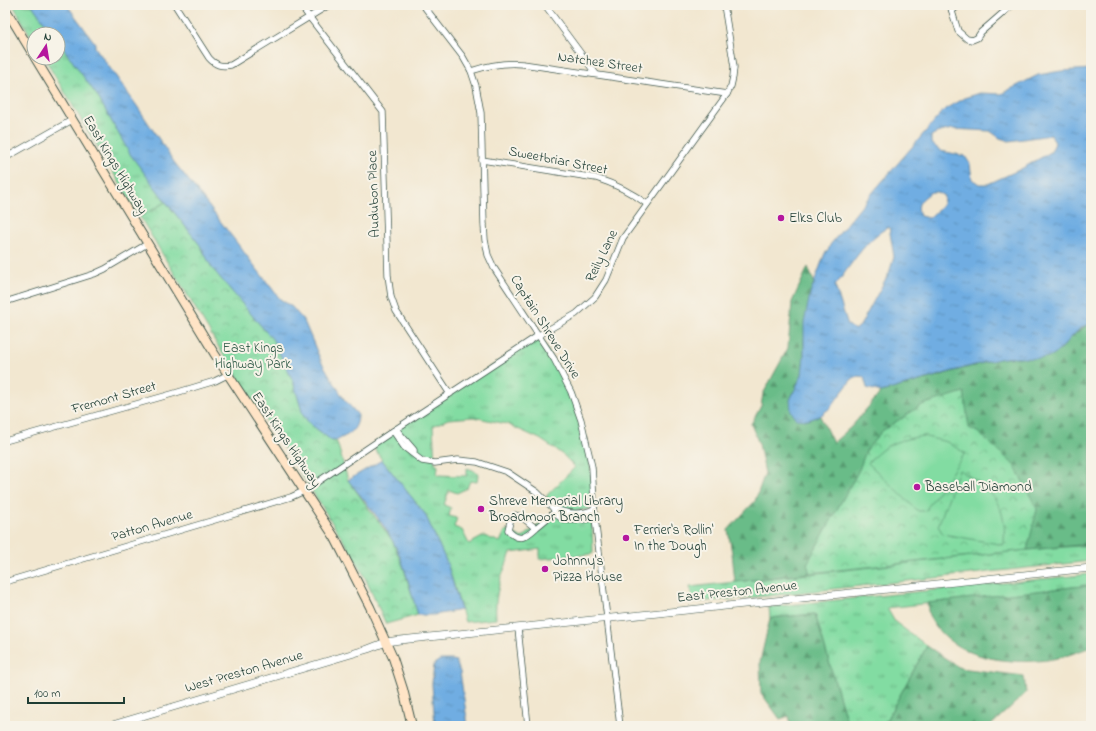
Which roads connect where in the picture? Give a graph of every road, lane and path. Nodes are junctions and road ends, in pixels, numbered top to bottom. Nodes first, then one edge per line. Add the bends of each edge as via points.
1 (175, 5) edge
2 (300, 5) edge
3 (329, 5) edge
4 (423, 5) edge
5 (545, 5) edge
6 (724, 5) edge
7 (959, 5) edge
8 (1012, 5) edge
9 (5, 8) edge
10 (951, 8) edge
11 (310, 17) junction
12 (26, 42) edge
13 (40, 66) edge
14 (471, 71) junction
15 (596, 74) junction
16 (727, 94) junction
17 (72, 120) junction
18 (5, 158) edge
19 (482, 160) junction
20 (647, 204) junction
21 (147, 244) junction
22 (5, 302) edge
23 (539, 335) junction
24 (227, 375) junction
25 (450, 394) junction
26 (395, 430) junction
27 (5, 441) edge
28 (304, 491) junction
29 (594, 509) junction
30 (554, 510) junction
31 (595, 518) junction
32 (536, 528) junction
33 (1091, 568) edge
34 (5, 582) edge
35 (608, 618) junction
36 (518, 628) junction
37 (386, 642) junction
38 (109, 726) edge
39 (412, 726) edge
40 (528, 726) edge
41 (620, 726) edge

1 - 11 street via 208,58 218,66 231,65
2 - 11 street, Audubon Place
3 - 11 street
4 - 14 street, Captain Shreve Drive
5 - 15 street
6 - 16 street, Reily Lane via 734,67
7 - 10 street
8 - 10 street via 972,40 958,32
9 - 12 main road, East Kings Highway
11 - 25 street, Audubon Place via 383,112 388,275 391,297 406,328
13 - 17 main road, East Kings Highway
14 - 15 street, Natchez Street via 494,64 510,63
14 - 19 street, Captain Shreve Drive via 480,102
15 - 16 street, Natchez Street
16 - 20 street, Reily Lane
17 - 18 street
17 - 21 main road, East Kings Highway
19 - 20 street, Sweetbriar Street via 596,178 629,191
19 - 23 street, Captain Shreve Drive via 484,225 488,254 501,279
20 - 23 street, Reily Lane via 623,238 606,280 595,297 576,314
21 - 22 street via 94,274
21 - 24 main road, East Kings Highway
23 - 25 street, Reily Lane
23 - 29 street, Captain Shreve Drive via 562,373 580,417 592,467
24 - 27 street, Fremont Street via 172,394
24 - 28 main road, East Kings Highway
25 - 26 street, Reily Lane
26 - 28 street, Reily Lane
26 - 30 street via 404,447 422,461 477,462 507,472 537,492
28 - 34 street, Patton Avenue via 221,519
28 - 37 main road, East Kings Highway via 348,562
29 - 30 street via 581,513
29 - 31 street, Captain Shreve Drive
30 - 31 street via 558,516 572,520
30 - 32 street
31 - 35 street, Captain Shreve Drive
32 - 32 street via 522,538 508,530 511,518 515,515
33 - 35 street, East Preston Avenue
35 - 36 street, East Preston Avenue
35 - 41 street, Captain Shreve Drive
36 - 37 street, East Preston Avenue
36 - 40 street
37 - 38 street, West Preston Avenue
37 - 39 main road, East Kings Highway via 401,682

